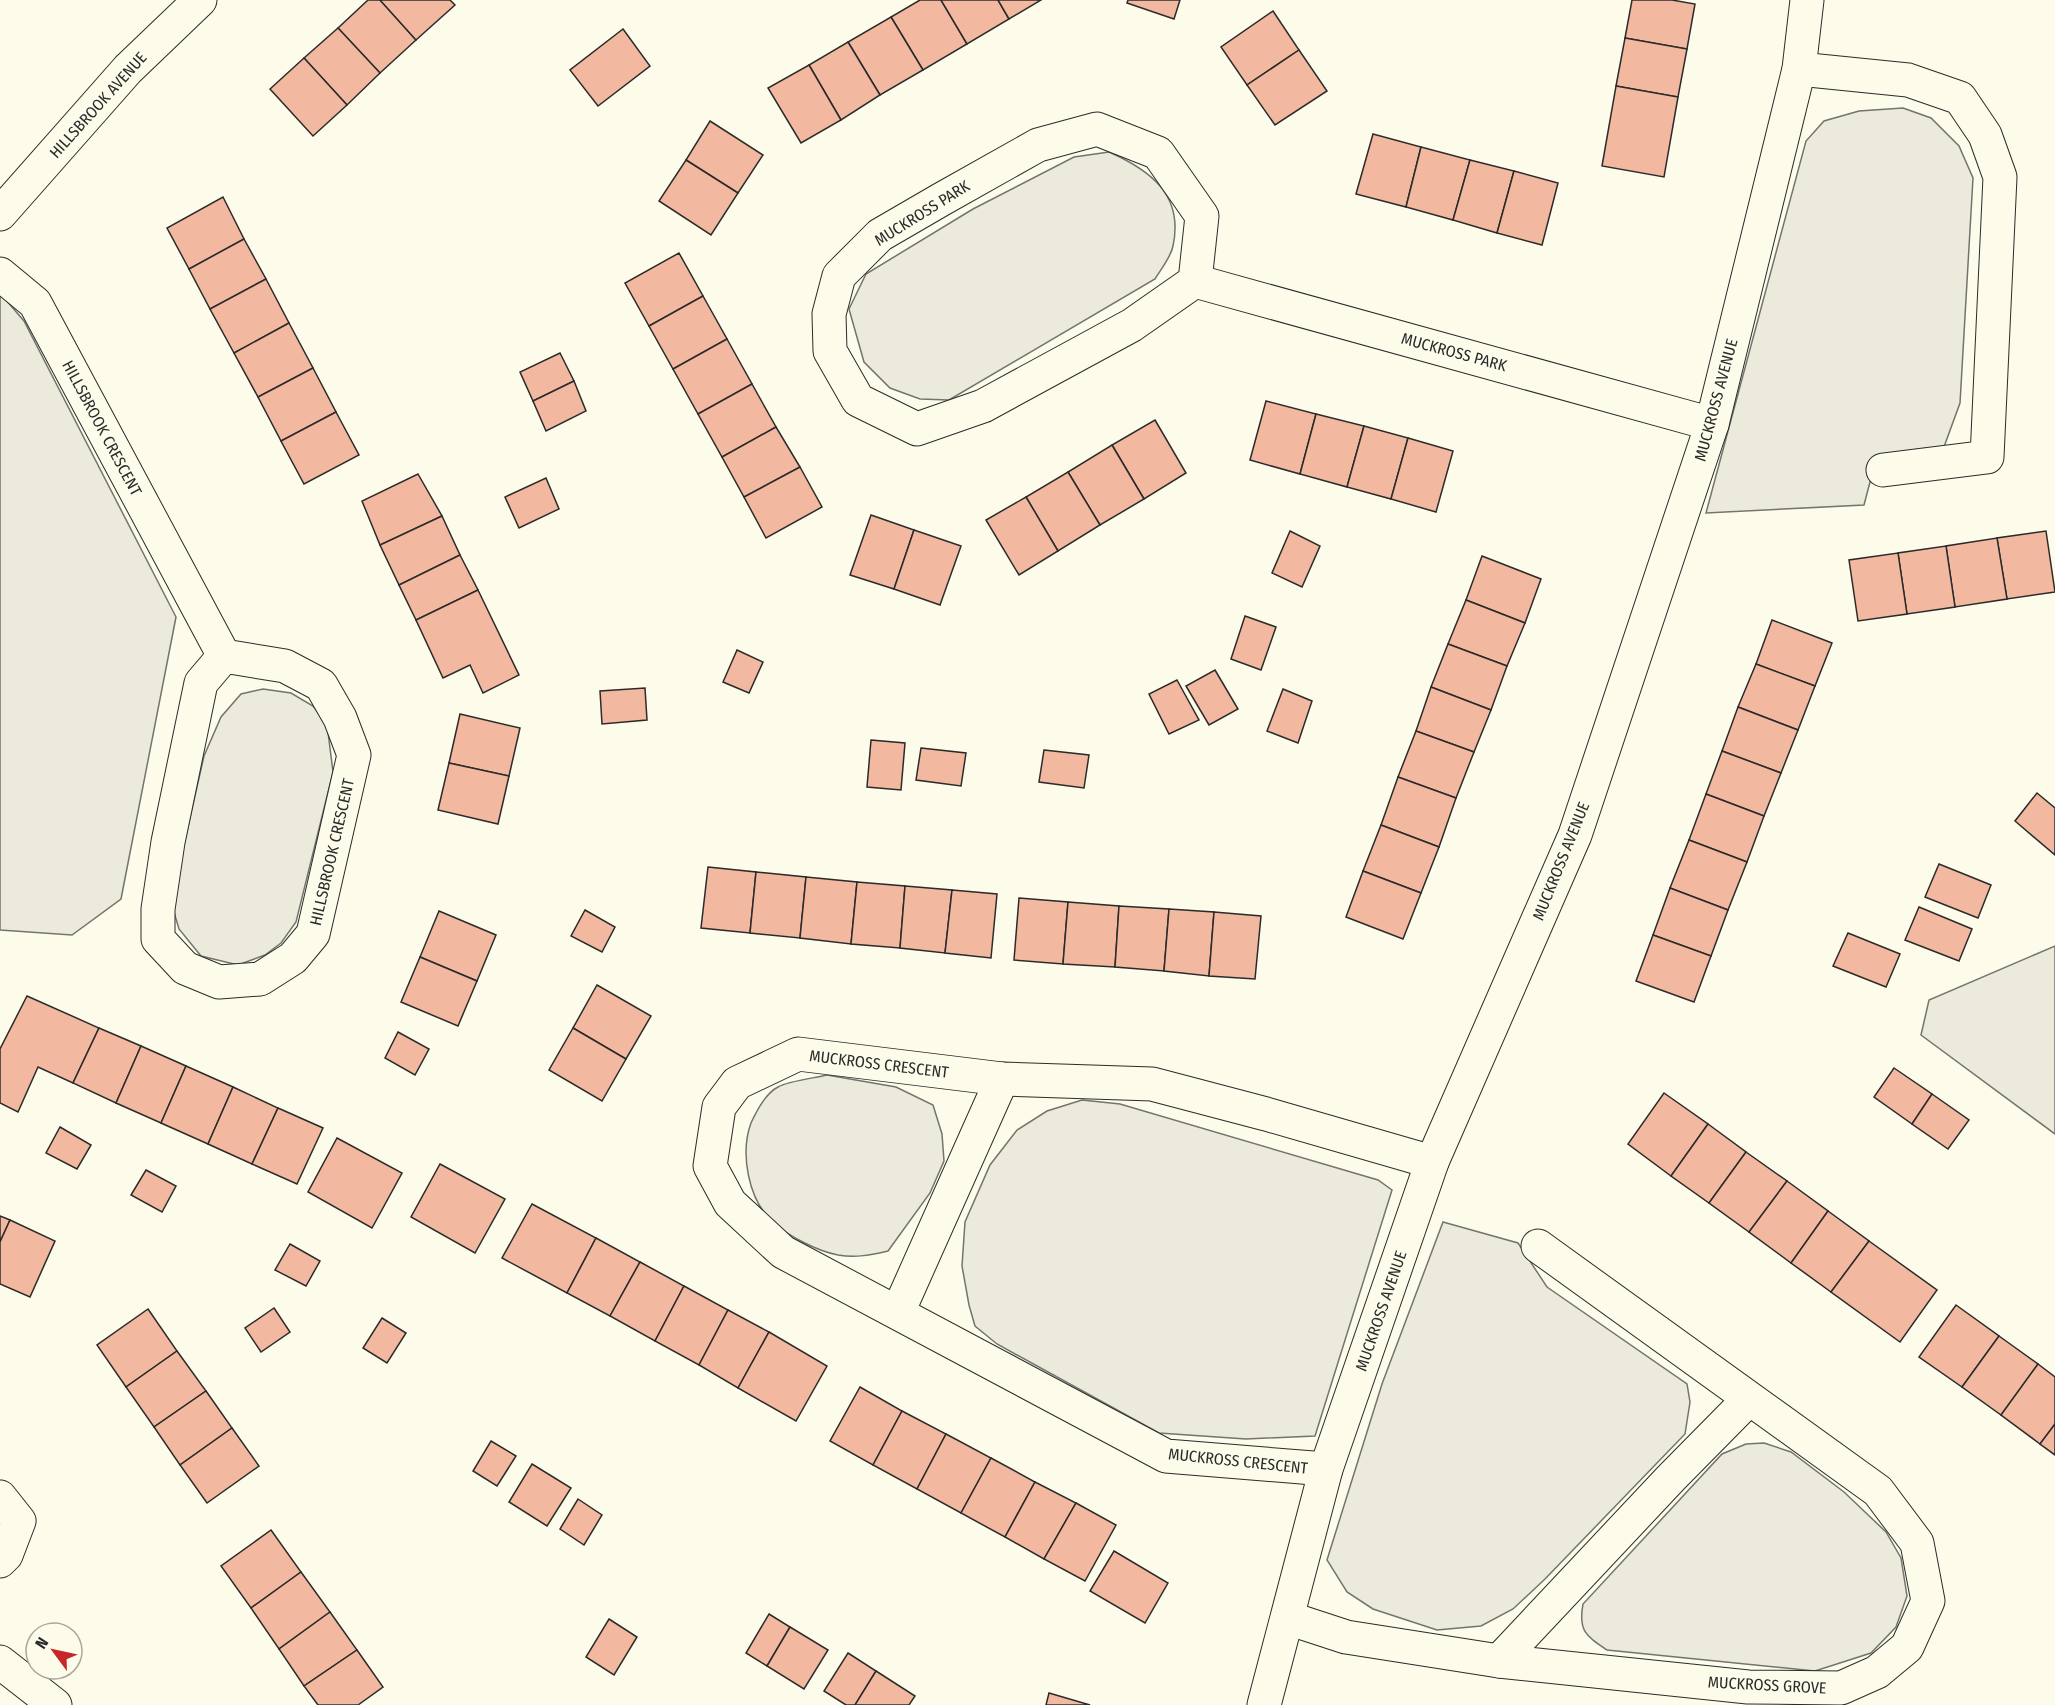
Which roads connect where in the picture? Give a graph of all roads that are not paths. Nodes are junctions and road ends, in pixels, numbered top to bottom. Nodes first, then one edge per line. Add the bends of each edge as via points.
1 (200, 0) edge
2 (1807, 0) edge
3 (1799, 69) junction
4 (0, 214) edge
5 (0, 273) edge
6 (1195, 280) junction
7 (1712, 424) junction
8 (1883, 470) dead end
9 (224, 656) junction
10 (1002, 1079) junction
11 (1432, 1162) junction
12 (1538, 1246) dead end
13 (898, 1312) junction
14 (1749, 1399) junction
15 (1326, 1469) junction
16 (0, 1497) edge
17 (0, 1562) edge
18 (1288, 1618) junction
19 (1499, 1661) junction
20 (0, 1662) edge
21 (55, 1705) edge
22 (1264, 1705) edge

1 - 4 street, HILLSBROOK AVENUE via 128,69
2 - 3 street, MUCKROSS AVENUE
3 - 7 street, MUCKROSS AVENUE
3 - 8 street via 1908,80 1960,98 1985,135 2000,177 1987,457
5 - 9 street, HILLSBROOK CRESCENT via 35,303
6 - 6 street, MUCKROSS PARK via 1132,325 983,406 917,429 858,400 830,351 829,314 839,276 880,235 1038,145 1097,129 1158,153 1202,216
6 - 7 street, MUCKROSS PARK
7 - 11 street, MUCKROSS AVENUE via 1575,835
9 - 9 street, HILLSBROOK CRESCENT via 285,666 321,685 340,718 354,755 313,934 293,958 260,979 219,982 185,968 158,939 158,909 201,683
10 - 11 street, MUCKROSS CRESCENT via 1152,1084
10 - 13 street
10 - 13 street, MUCKROSS CRESCENT via 798,1054 736,1083 718,1107 710,1166 730,1203 783,1252
11 - 15 street, MUCKROSS AVENUE
12 - 14 street, MUCKROSS GROVE
13 - 15 street, MUCKROSS CRESCENT via 1166,1456
14 - 19 street
14 - 19 street, MUCKROSS GROVE via 1878,1491 1917,1543 1928,1601 1907,1647 1877,1672 1841,1688 1748,1687
15 - 18 street, MUCKROSS AVENUE
16 - 17 street via 20,1521
18 - 19 street, MUCKROSS GROVE via 1346,1637
18 - 22 street, MUCKROSS AVENUE
20 - 21 street

